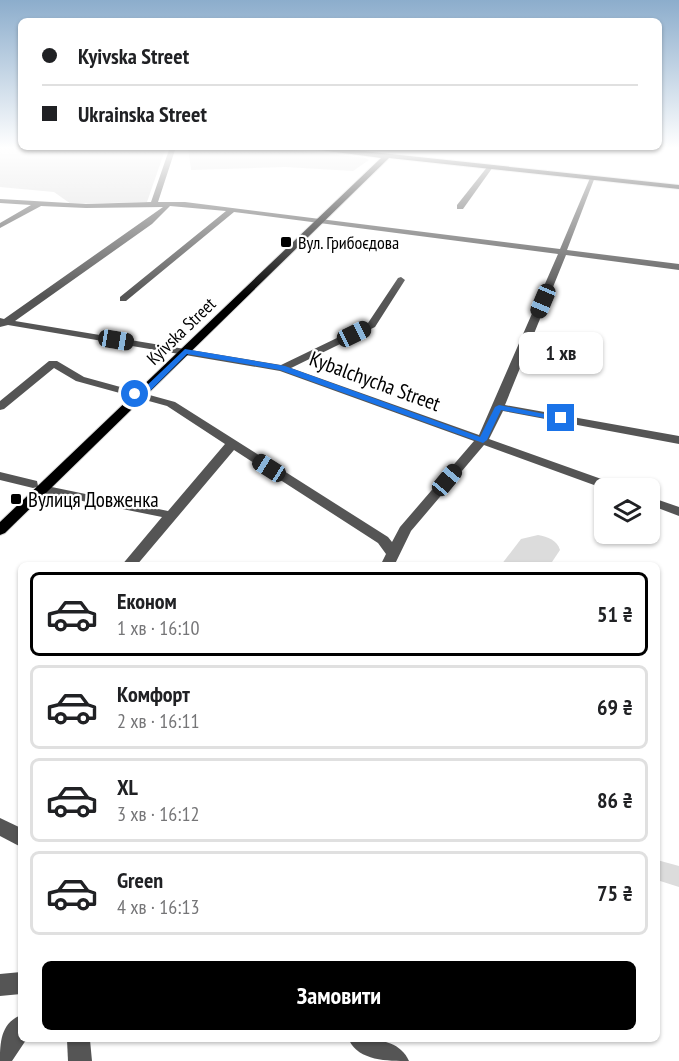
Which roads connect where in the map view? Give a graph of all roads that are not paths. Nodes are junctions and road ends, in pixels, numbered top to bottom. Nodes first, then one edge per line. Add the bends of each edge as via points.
1 (156, 197) edge
2 (345, 197) edge
3 (468, 197) edge
4 (586, 197) edge
5 (0, 201) edge
6 (165, 203) junction
7 (38, 204) junction
8 (153, 204) junction
9 (460, 207) dead end
10 (232, 210) junction
11 (318, 222) junction
12 (0, 226) edge
13 (564, 253) junction
14 (679, 267) edge
15 (401, 280) dead end
16 (123, 299) dead end
17 (2, 323) edge
18 (185, 351) junction
19 (282, 368) junction
20 (141, 395) junction
21 (0, 407) edge
22 (499, 407) junction
23 (483, 440) junction
24 (679, 440) edge
25 (232, 444) junction
26 (0, 476) edge
27 (594, 481) edge
28 (37, 487) junction
29 (660, 505) edge
30 (679, 512) edge
31 (170, 515) junction
32 (0, 530) edge
33 (394, 554) junction
34 (131, 562) edge
35 (389, 562) edge
36 (0, 826) edge
37 (18, 836) edge
38 (18, 983) edge
39 (0, 985) edge
40 (18, 1031) edge
41 (79, 1042) edge
42 (364, 1042) edge
43 (0, 1059) edge
44 (80, 1061) edge
45 (397, 1061) edge

1 - 8 street
2 - 11 main road, Kyivska Street
3 - 9 street
4 - 13 street
5 - 7 street
6 - 8 street
6 - 10 street
6 - 17 street via 167,207 149,222
7 - 8 street
7 - 12 street
10 - 11 street
10 - 16 street
11 - 13 street
11 - 18 main road, Kyivska Street
13 - 14 street
13 - 22 street
15 - 19 street via 372,326
17 - 18 street, Kybalchycha Street
18 - 19 street, Kybalchycha Street
18 - 20 main road, Kyivska Street
19 - 23 street, Kybalchycha Street
20 - 21 street via 80,380 53,363
20 - 25 street via 171,404
20 - 28 main road, Kyivska Street
22 - 23 street
22 - 24 street
23 - 27 street, Kybalchycha Street
23 - 33 street via 405,530
25 - 31 street
25 - 33 street via 383,540
26 - 28 street
28 - 31 street
28 - 32 main road, Kyivska Street
29 - 30 street
31 - 34 street
33 - 35 street
36 - 37 street
38 - 39 street
40 - 43 street
41 - 44 street
42 - 45 street

